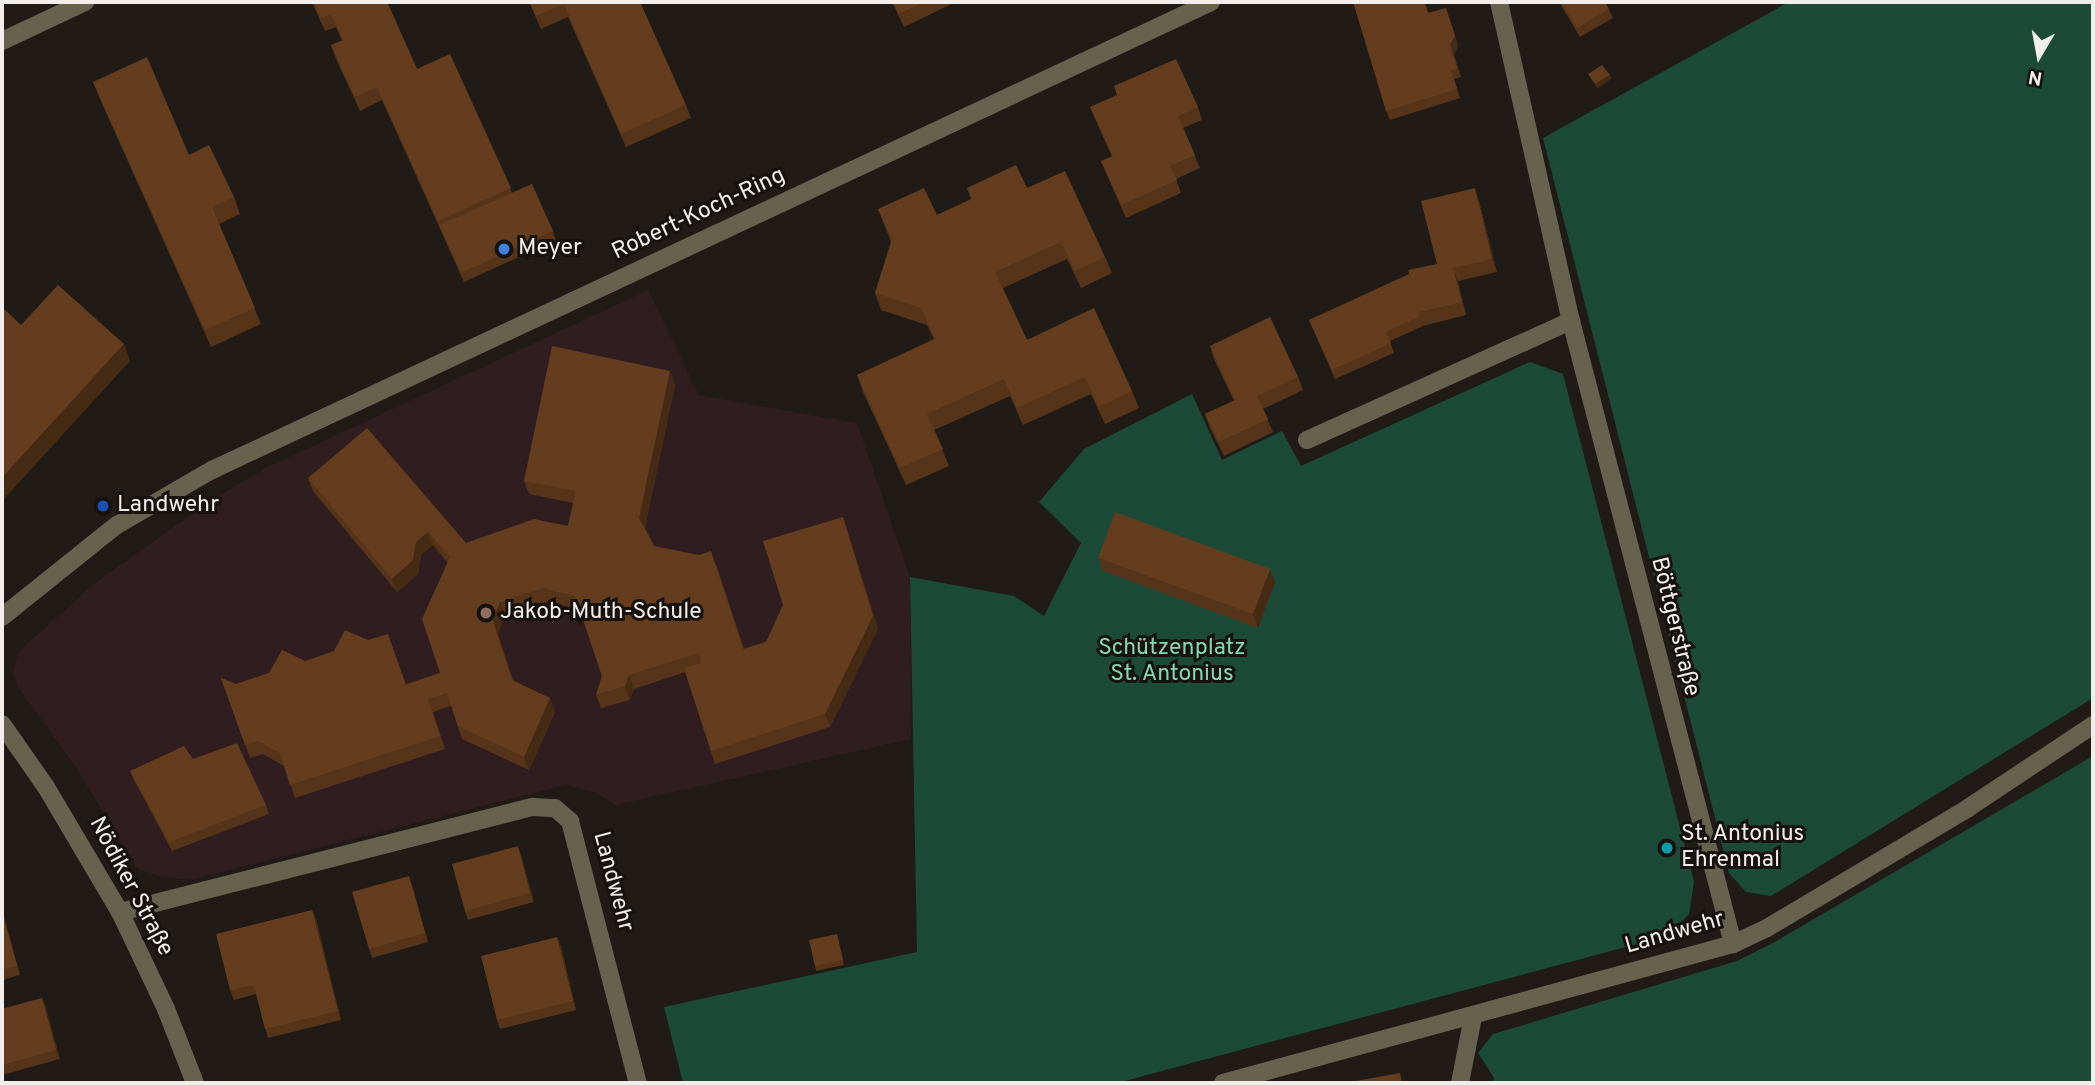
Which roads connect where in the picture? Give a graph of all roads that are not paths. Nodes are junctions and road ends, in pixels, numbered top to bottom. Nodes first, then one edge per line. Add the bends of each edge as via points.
1 (1211, 2) edge
2 (1499, 2) edge
3 (82, 3) edge
4 (2, 41) edge
5 (1571, 321) junction
6 (1307, 440) dead end
7 (2, 617) edge
8 (2, 724) edge
9 (2093, 725) edge
10 (120, 912) junction
11 (1732, 944) junction
12 (1473, 1017) junction
13 (195, 1083) edge
14 (638, 1083) edge
15 (1223, 1083) edge
16 (1460, 1083) edge

1 - 7 street, Robert-Koch-Ring via 212,470 117,525
2 - 5 street, Böttgerstraße
3 - 4 street
5 - 6 street
5 - 11 street, Böttgerstraße
8 - 10 street, Nödiker Straße via 46,787
9 - 11 street, Landwehr via 1956,815 1767,928
10 - 13 street, Nödiker Straße
10 - 14 street, Landwehr via 533,807 555,808 570,821
11 - 12 street, Landwehr
12 - 15 street, Landwehr
12 - 16 street

